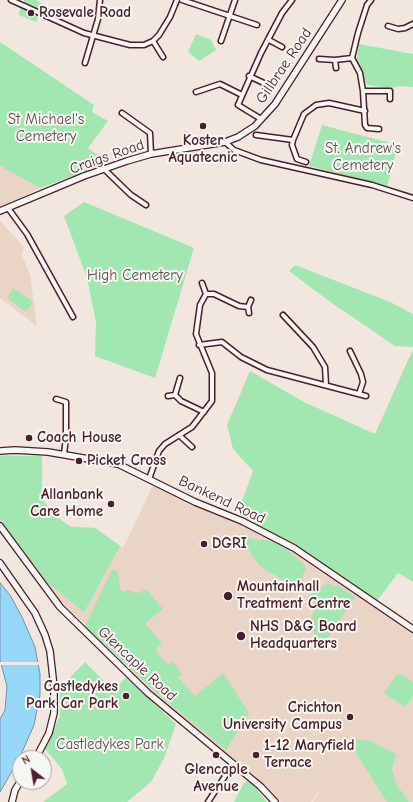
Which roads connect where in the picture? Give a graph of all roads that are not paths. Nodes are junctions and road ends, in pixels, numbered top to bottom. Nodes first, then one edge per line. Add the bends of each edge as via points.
1 (11, 0) edge
2 (100, 0) edge
3 (177, 0) edge
4 (182, 0) edge
5 (234, 0) edge
6 (292, 0) edge
7 (342, 0) edge
8 (371, 0) edge
9 (230, 16) junction
10 (413, 24) edge
11 (257, 25) dead end
12 (388, 26) dead end
13 (93, 36) junction
14 (153, 40) junction
15 (268, 40) junction
16 (221, 41) dead end
17 (282, 47) dead end
18 (163, 58) dead end
19 (352, 58) junction
20 (319, 59) dead end
21 (335, 60) junction
22 (85, 63) dead end
23 (336, 68) dead end
24 (249, 76) junction
25 (266, 84) dead end
26 (363, 91) junction
27 (196, 92) dead end
28 (242, 95) junction
29 (390, 99) dead end
30 (364, 111) junction
31 (122, 113) dead end
32 (262, 119) junction
33 (379, 129) dead end
34 (256, 135) dead end
35 (238, 137) joint
36 (293, 140) junction
37 (226, 142) junction
38 (151, 154) junction
39 (306, 162) dead end
40 (104, 169) junction
41 (413, 198) edge
42 (146, 205) dead end
43 (8, 208) junction
44 (0, 211) edge
45 (202, 283) dead end
46 (206, 294) junction
47 (251, 300) dead end
48 (248, 307) junction
49 (249, 313) dead end
50 (283, 315) dead end
51 (74, 317) dead end
52 (199, 345) junction
53 (350, 351) dead end
54 (180, 378) dead end
55 (326, 385) junction
56 (359, 394) junction
57 (175, 395) junction
58 (168, 396) dead end
59 (366, 396) dead end
60 (56, 399) dead end
61 (204, 412) junction
62 (179, 435) junction
63 (192, 447) dead end
64 (0, 451) edge
65 (64, 454) junction
66 (149, 479) junction
67 (0, 526) edge
68 (0, 563) edge
69 (413, 629) edge
70 (40, 750) edge
71 (233, 764) junction
72 (14, 790) edge
73 (12, 802) edge
74 (208, 802) edge
75 (275, 802) edge

1 - 13 street
2 - 13 street
3 - 14 street via 165,28
4 - 9 street
5 - 9 street
6 - 15 street
7 - 32 street, Gillbrae Road via 275,104
8 - 19 street via 367,5
9 - 11 street
9 - 16 street
10 - 12 street via 398,29
13 - 14 street via 130,45 144,45
13 - 22 street
14 - 18 street
15 - 17 street
15 - 24 street
19 - 21 street
19 - 26 street via 360,73
20 - 21 street
21 - 23 street
24 - 25 street
24 - 28 street
26 - 29 street via 390,91
26 - 30 street
27 - 28 street via 220,84
28 - 32 street via 238,105
30 - 33 street via 367,128
30 - 36 street via 329,103 316,105 304,114
31 - 38 street via 150,133
32 - 35 street, Gillbrae Road
34 - 36 street
35 - 37 street, Craigs Road
36 - 39 street via 292,145 297,159
37 - 38 street, Craigs Road
37 - 41 street via 234,150 261,160 372,185
38 - 40 street, Craigs Road
40 - 42 street via 131,195
40 - 43 street, Craigs Road
43 - 44 street, Craigs Road
43 - 51 street via 27,234
45 - 46 street
46 - 48 street via 214,294 239,306
46 - 52 street via 200,305 196,334
47 - 48 street
48 - 49 street
50 - 55 street via 313,347 325,367
52 - 55 street via 222,342 241,357 267,370
52 - 61 street via 212,373 212,402
53 - 56 street via 363,382
54 - 57 street
55 - 56 street
56 - 59 street
57 - 58 street
57 - 61 street via 181,401
60 - 65 street via 66,402
61 - 62 street via 192,427
62 - 63 street
62 - 66 street via 159,451
64 - 65 street, Bankend Road via 33,450
65 - 66 street, Bankend Road via 108,461
66 - 69 street, Bankend Road via 195,502 242,521 294,548
67 - 71 street, Glencaple Road via 60,607 148,693
68 - 70 street via 35,613 50,651 54,713 49,732
71 - 74 street
71 - 75 street, Glencaple Road
72 - 73 street

